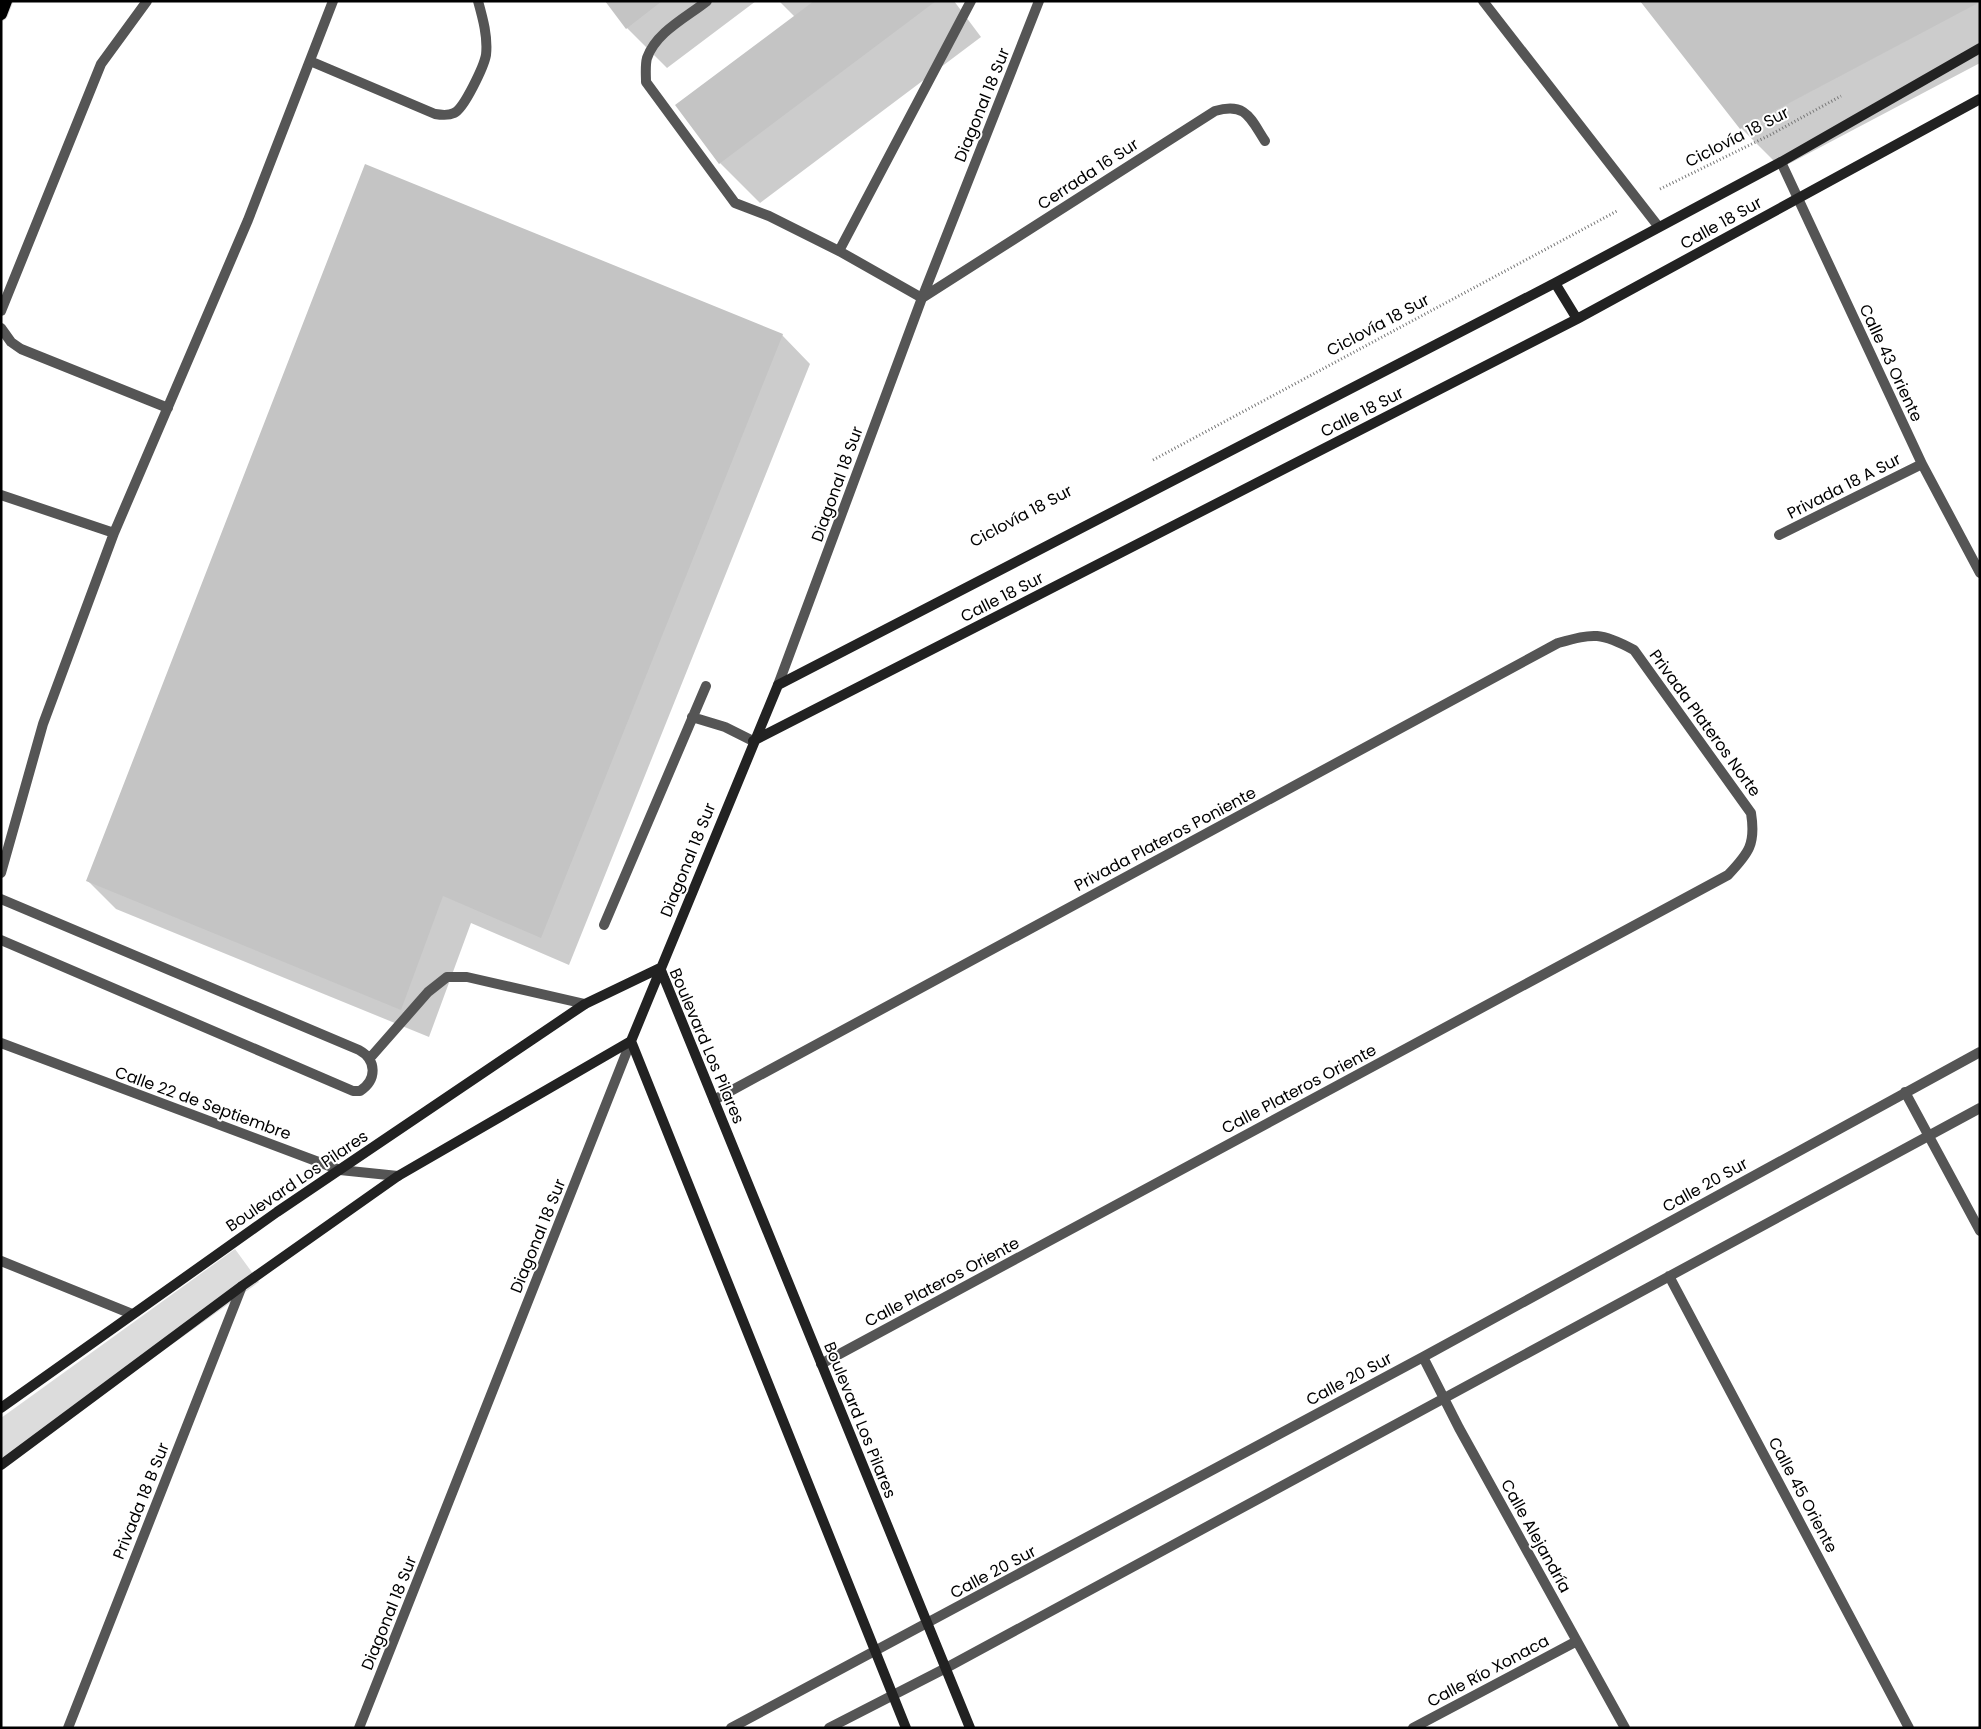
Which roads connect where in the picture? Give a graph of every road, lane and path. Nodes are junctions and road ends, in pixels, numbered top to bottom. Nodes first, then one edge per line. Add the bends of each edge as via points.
1 (6, 1) edge
2 (147, 1) edge
3 (333, 1) edge
4 (478, 1) edge
5 (708, 1) edge
6 (971, 1) edge
7 (1039, 1) edge
8 (1483, 1) edge
9 (1, 14) edge
10 (1980, 48) edge
11 (310, 61) junction
12 (1849, 92) dead end
13 (1980, 99) edge
14 (1264, 141) dead end
15 (1781, 162) junction
16 (1797, 199) junction
17 (1638, 200) junction
18 (1658, 226) junction
19 (839, 251) junction
20 (1555, 283) junction
21 (922, 298) junction
22 (1, 310) edge
23 (1577, 319) junction
24 (1, 328) edge
25 (168, 408) junction
26 (1148, 462) dead end
27 (1922, 464) junction
28 (1, 495) edge
29 (114, 533) junction
30 (1779, 535) dead end
31 (1980, 573) edge
32 (1634, 650) joint
33 (778, 685) junction
34 (706, 686) dead end
35 (692, 717) junction
36 (753, 741) junction
37 (1751, 813) joint
38 (1, 873) edge
39 (1, 898) edge
40 (604, 925) dead end
41 (1, 940) edge
42 (660, 968) junction
43 (585, 1004) junction
44 (631, 1041) junction
45 (1, 1043) edge
46 (1980, 1052) edge
47 (370, 1058) junction
48 (1905, 1092) junction
49 (714, 1100) junction
50 (1980, 1108) edge
51 (1928, 1136) junction
52 (340, 1170) junction
53 (398, 1176) junction
54 (1980, 1231) edge
55 (1, 1261) edge
56 (1670, 1276) junction
57 (242, 1286) junction
58 (132, 1314) junction
59 (1423, 1357) junction
60 (821, 1364) junction
61 (1443, 1398) junction
62 (1, 1408) edge
63 (1, 1465) edge
64 (926, 1625) junction
65 (1577, 1641) junction
66 (874, 1653) junction
67 (946, 1668) junction
68 (892, 1695) junction
69 (68, 1728) edge
70 (360, 1728) edge
71 (731, 1728) edge
72 (829, 1728) edge
73 (906, 1728) edge
74 (970, 1728) edge
75 (1413, 1728) edge
76 (1626, 1728) edge
77 (1909, 1728) edge

1 - 9 main road
2 - 22 street via 101,64
3 - 11 street
4 - 11 street via 485,27 486,57 464,104 455,113 435,114
5 - 19 street via 653,46 646,60 646,82 735,203
6 - 19 street
7 - 21 street, Diagonal 18 Sur
8 - 17 street
10 - 15 street, Calle 18 Sur
11 - 25 street via 248,220
12 - 17 path, Ciclovía 18 Sur
13 - 16 street, Calle 18 Sur
14 - 21 street, Cerrada 16 Sur via 1242,110 1215,111
15 - 16 street, Calle 43 Oriente
15 - 18 street, Calle 18 Sur
16 - 23 street, Calle 18 Sur
16 - 27 street, Calle 43 Oriente
17 - 18 street
17 - 26 path, Ciclovía 18 Sur
18 - 20 street, Calle 18 Sur
19 - 21 street
20 - 23 street
20 - 33 street, Calle 18 Sur
21 - 33 street, Diagonal 18 Sur
23 - 36 street, Calle 18 Sur
24 - 25 street via 21,349
25 - 29 street
27 - 30 street, Privada 18 A Sur
27 - 31 street, Calle 43 Oriente
28 - 29 street
29 - 38 street via 43,724
32 - 37 street, Privada Plateros Norte
32 - 49 street, Privada Plateros Poniente via 1597,634 1558,643
33 - 36 street, Diagonal 18 Sur
34 - 35 street
35 - 36 street via 725,727
35 - 40 street
36 - 42 street, Diagonal 18 Sur
37 - 60 street, Calle Plateros Oriente via 1754,833 1750,847 1728,875
39 - 47 street via 359,1050
41 - 47 street via 353,1091 360,1091 370,1080 374,1070
42 - 43 street, Boulevard Los Pilares
42 - 44 street, Diagonal 18 Sur
42 - 49 street, Boulevard Los Pilares
43 - 47 street via 467,977 447,977 428,992
43 - 52 street, Boulevard Los Pilares
44 - 53 street
44 - 66 street
44 - 70 street, Diagonal 18 Sur
45 - 52 street, Calle 22 de Septiembre
46 - 48 street, Calle 20 Sur
48 - 51 street
48 - 59 street, Calle 20 Sur
49 - 60 street, Boulevard Los Pilares
50 - 51 street
51 - 54 street
51 - 56 street
52 - 53 street, Calle 22 de Septiembre
52 - 58 street, Boulevard Los Pilares
53 - 57 street
55 - 58 street
56 - 61 street
56 - 77 street, Calle 45 Oriente
57 - 63 street
57 - 69 street, Privada 18 B Sur
58 - 62 street, Boulevard Los Pilares
59 - 61 street, Calle Alejandría
59 - 64 street, Calle 20 Sur
60 - 64 street, Boulevard Los Pilares
61 - 65 street, Calle Alejandría
61 - 67 street
64 - 66 street, Calle 20 Sur
64 - 67 street, Boulevard Los Pilares
65 - 75 street, Calle Río Xonaca
65 - 76 street, Calle Alejandría
66 - 68 street
66 - 71 street, Calle 20 Sur
67 - 68 street
67 - 74 street, Boulevard Los Pilares
68 - 72 street
68 - 73 street

